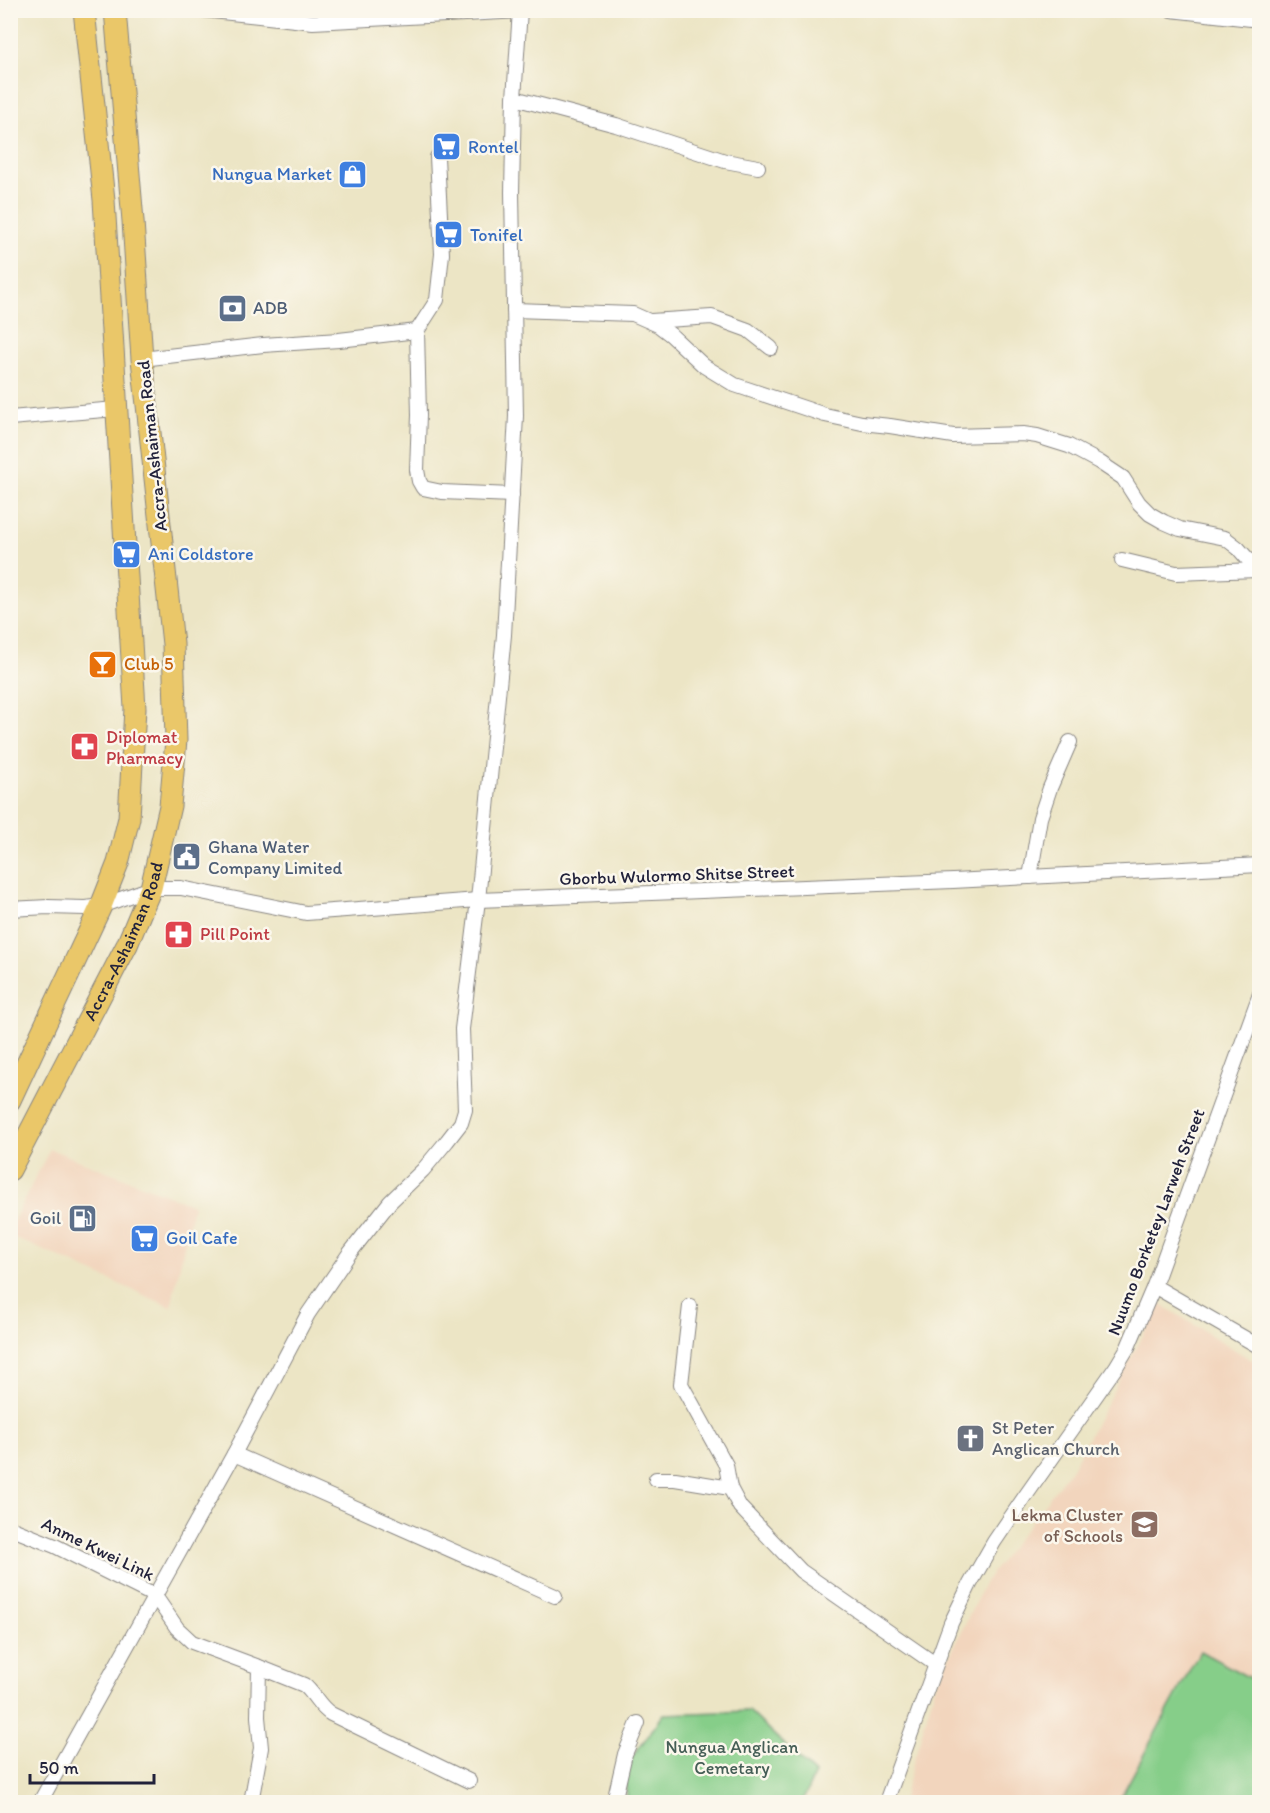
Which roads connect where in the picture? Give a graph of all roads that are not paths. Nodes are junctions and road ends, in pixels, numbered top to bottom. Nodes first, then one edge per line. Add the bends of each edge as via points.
1 (84, 10) edge
2 (115, 10) edge
3 (203, 10) edge
4 (1171, 10) edge
5 (520, 11) edge
6 (1260, 20) edge
7 (514, 98) junction
8 (437, 157) dead end
9 (758, 167) dead end
10 (514, 310) junction
11 (651, 321) junction
12 (417, 331) junction
13 (771, 348) dead end
14 (142, 359) junction
15 (116, 409) junction
16 (10, 418) edge
17 (512, 495) junction
18 (1122, 560) dead end
19 (1258, 571) edge
20 (1070, 742) dead end
21 (1260, 865) edge
22 (1030, 877) junction
23 (150, 888) junction
24 (478, 900) junction
25 (101, 906) junction
26 (10, 909) edge
27 (1260, 994) edge
28 (10, 1100) edge
29 (10, 1170) edge
30 (1154, 1286) junction
31 (690, 1306) dead end
32 (1260, 1347) edge
33 (234, 1454) junction
34 (656, 1479) dead end
35 (730, 1488) junction
36 (10, 1528) edge
37 (155, 1596) junction
38 (555, 1596) dead end
39 (935, 1664) junction
40 (260, 1667) junction
41 (638, 1723) dead end
42 (469, 1781) dead end
43 (40, 1803) edge
44 (251, 1803) edge
45 (614, 1803) edge
46 (886, 1803) edge

1 - 15 main road, Accra-Ashaiman Road via 104,200
2 - 14 main road, Accra-Ashaiman Road
3 - 5 street via 312,22
4 - 6 street
5 - 7 street
7 - 9 street via 616,124 725,161
7 - 10 street
8 - 12 street via 442,254 436,300
10 - 11 street via 616,312
10 - 17 street via 516,416
11 - 13 street via 712,317 748,330
11 - 19 street via 704,366 735,385 825,415 953,436 1023,434 1069,446 1123,478 1150,514 1180,529 1225,538
12 - 14 street
12 - 17 street via 417,470 423,488
14 - 23 main road, Accra-Ashaiman Road via 173,644 176,740 170,807
15 - 16 street
15 - 25 main road, Accra-Ashaiman Road via 135,708 129,818 118,863
17 - 24 street via 504,635
18 - 19 street via 1176,573
20 - 22 street via 1040,818
21 - 22 street, Gborbu Wulormo Shitse Street
22 - 24 street, Gborbu Wulormo Shitse Street
23 - 24 street, Gborbu Wulormo Shitse Street via 181,888 306,913
23 - 25 street, Gborbu Wulormo Shitse Street
23 - 29 main road, Accra-Ashaiman Road via 127,945
24 - 33 street via 462,1029 465,1110 461,1124 349,1254 309,1314
25 - 26 street, Gborbu Wulormo Shitse Street
25 - 28 main road, Accra-Ashaiman Road
27 - 30 street, Nuumo Borketey Larweh Street
30 - 32 street
30 - 39 street, Nuumo Borketey Larweh Street via 1116,1367 994,1542 956,1613
31 - 35 street via 681,1384 726,1465
33 - 37 street
33 - 38 street
34 - 35 street
35 - 39 street via 740,1507 801,1571
36 - 37 street, Anme Kwei Link
37 - 40 street, Anme Kwei Link via 192,1642
37 - 43 street
39 - 46 street, Nuumo Borketey Larweh Street
40 - 42 street, Anme Kwei Link via 304,1685 331,1714
40 - 44 street via 261,1748
41 - 45 street via 625,1754

